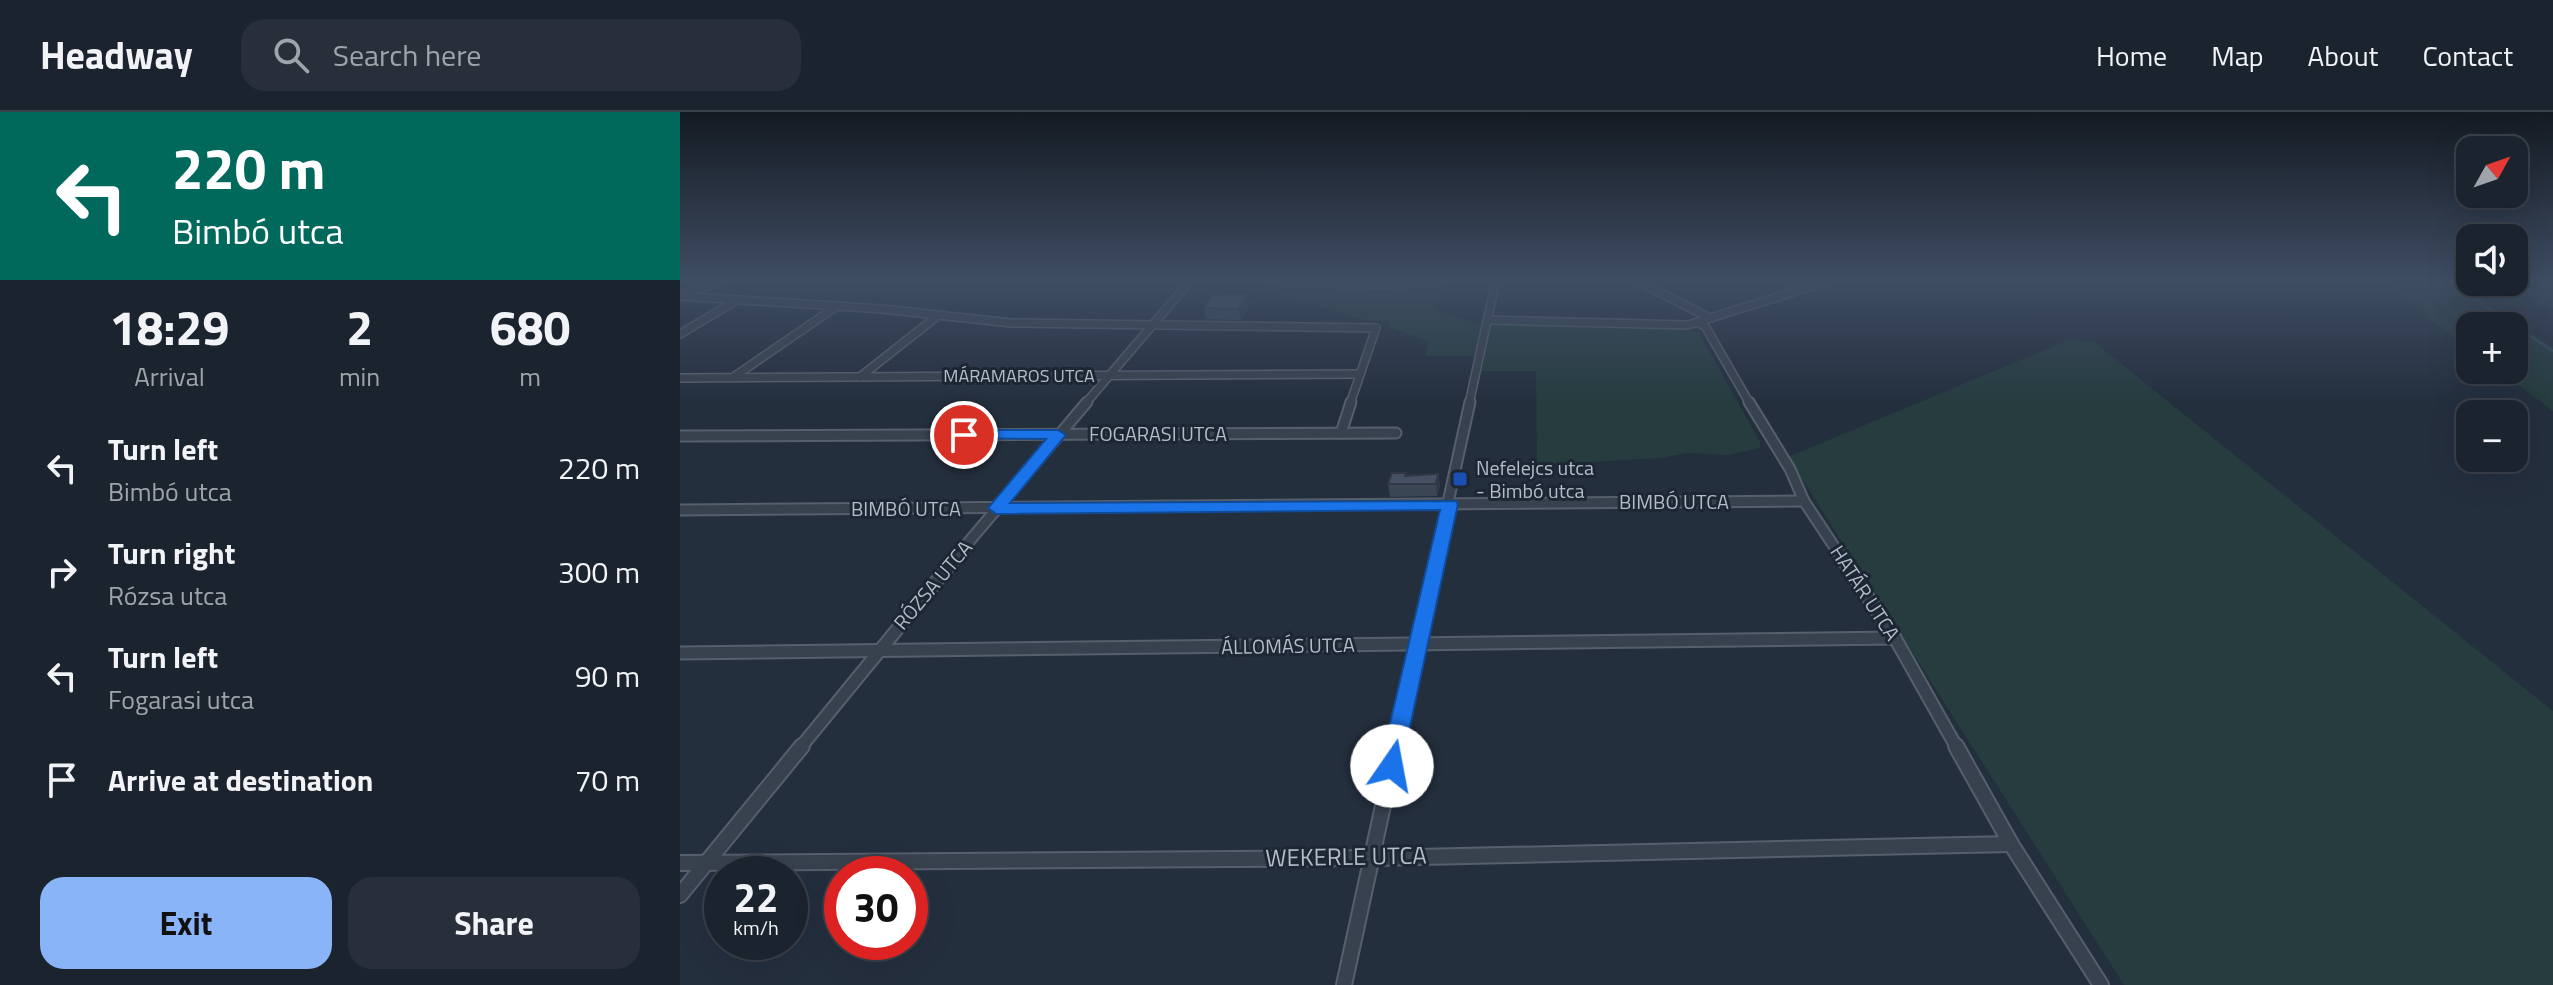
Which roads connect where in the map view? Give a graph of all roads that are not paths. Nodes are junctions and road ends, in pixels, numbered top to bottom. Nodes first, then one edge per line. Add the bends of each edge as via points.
1 (1488, 320) edge
2 (1704, 320) edge
3 (703, 321) edge
4 (816, 321) edge
5 (931, 321) edge
6 (983, 321) edge
7 (1155, 321) edge
8 (1149, 327) junction
9 (680, 334) edge
10 (1359, 374) junction
11 (1108, 376) junction
12 (733, 377) junction
13 (860, 377) junction
14 (680, 378) edge
15 (1341, 433) junction
16 (1396, 433) dead end
17 (1058, 435) junction
18 (680, 436) edge
19 (1804, 501) junction
20 (1450, 504) junction
21 (996, 508) junction
22 (680, 510) edge
23 (1895, 638) junction
24 (1419, 645) junction
25 (878, 651) junction
26 (680, 653) edge
27 (2011, 844) junction
28 (713, 856) edge
29 (1372, 858) junction
30 (808, 862) edge
31 (680, 863) edge
32 (704, 863) edge
33 (704, 867) edge
34 (680, 895) edge
35 (1344, 985) edge
36 (2101, 985) edge

1 - 20 street
2 - 19 street, HATÁR UTCA
3 - 9 street
4 - 12 street
5 - 13 street
6 - 8 street
7 - 8 street, RÓZSA UTCA
8 - 10 street via 1369,326 1378,331
8 - 11 street, RÓZSA UTCA
10 - 11 street, MÁRAMAROS UTCA
10 - 15 street
11 - 13 street, MÁRAMAROS UTCA
11 - 17 street, RÓZSA UTCA
12 - 13 street, MÁRAMAROS UTCA
12 - 14 street, MÁRAMAROS UTCA
15 - 16 street, FOGARASI UTCA
15 - 17 street, FOGARASI UTCA
17 - 18 street, FOGARASI UTCA
17 - 21 street, RÓZSA UTCA
19 - 20 street, BIMBÓ UTCA
19 - 23 street, HATÁR UTCA
20 - 21 street, BIMBÓ UTCA
20 - 24 street
21 - 22 street, BIMBÓ UTCA
21 - 25 street, RÓZSA UTCA
23 - 24 street, ÁLLOMÁS UTCA
23 - 27 street, HATÁR UTCA
24 - 25 street, ÁLLOMÁS UTCA
24 - 29 street
25 - 26 street, ÁLLOMÁS UTCA
25 - 28 street, RÓZSA UTCA
27 - 29 street, WEKERLE UTCA
27 - 36 street, HATÁR UTCA
29 - 30 street, WEKERLE UTCA
29 - 35 street
31 - 32 street, WEKERLE UTCA
33 - 34 street, RÓZSA UTCA

